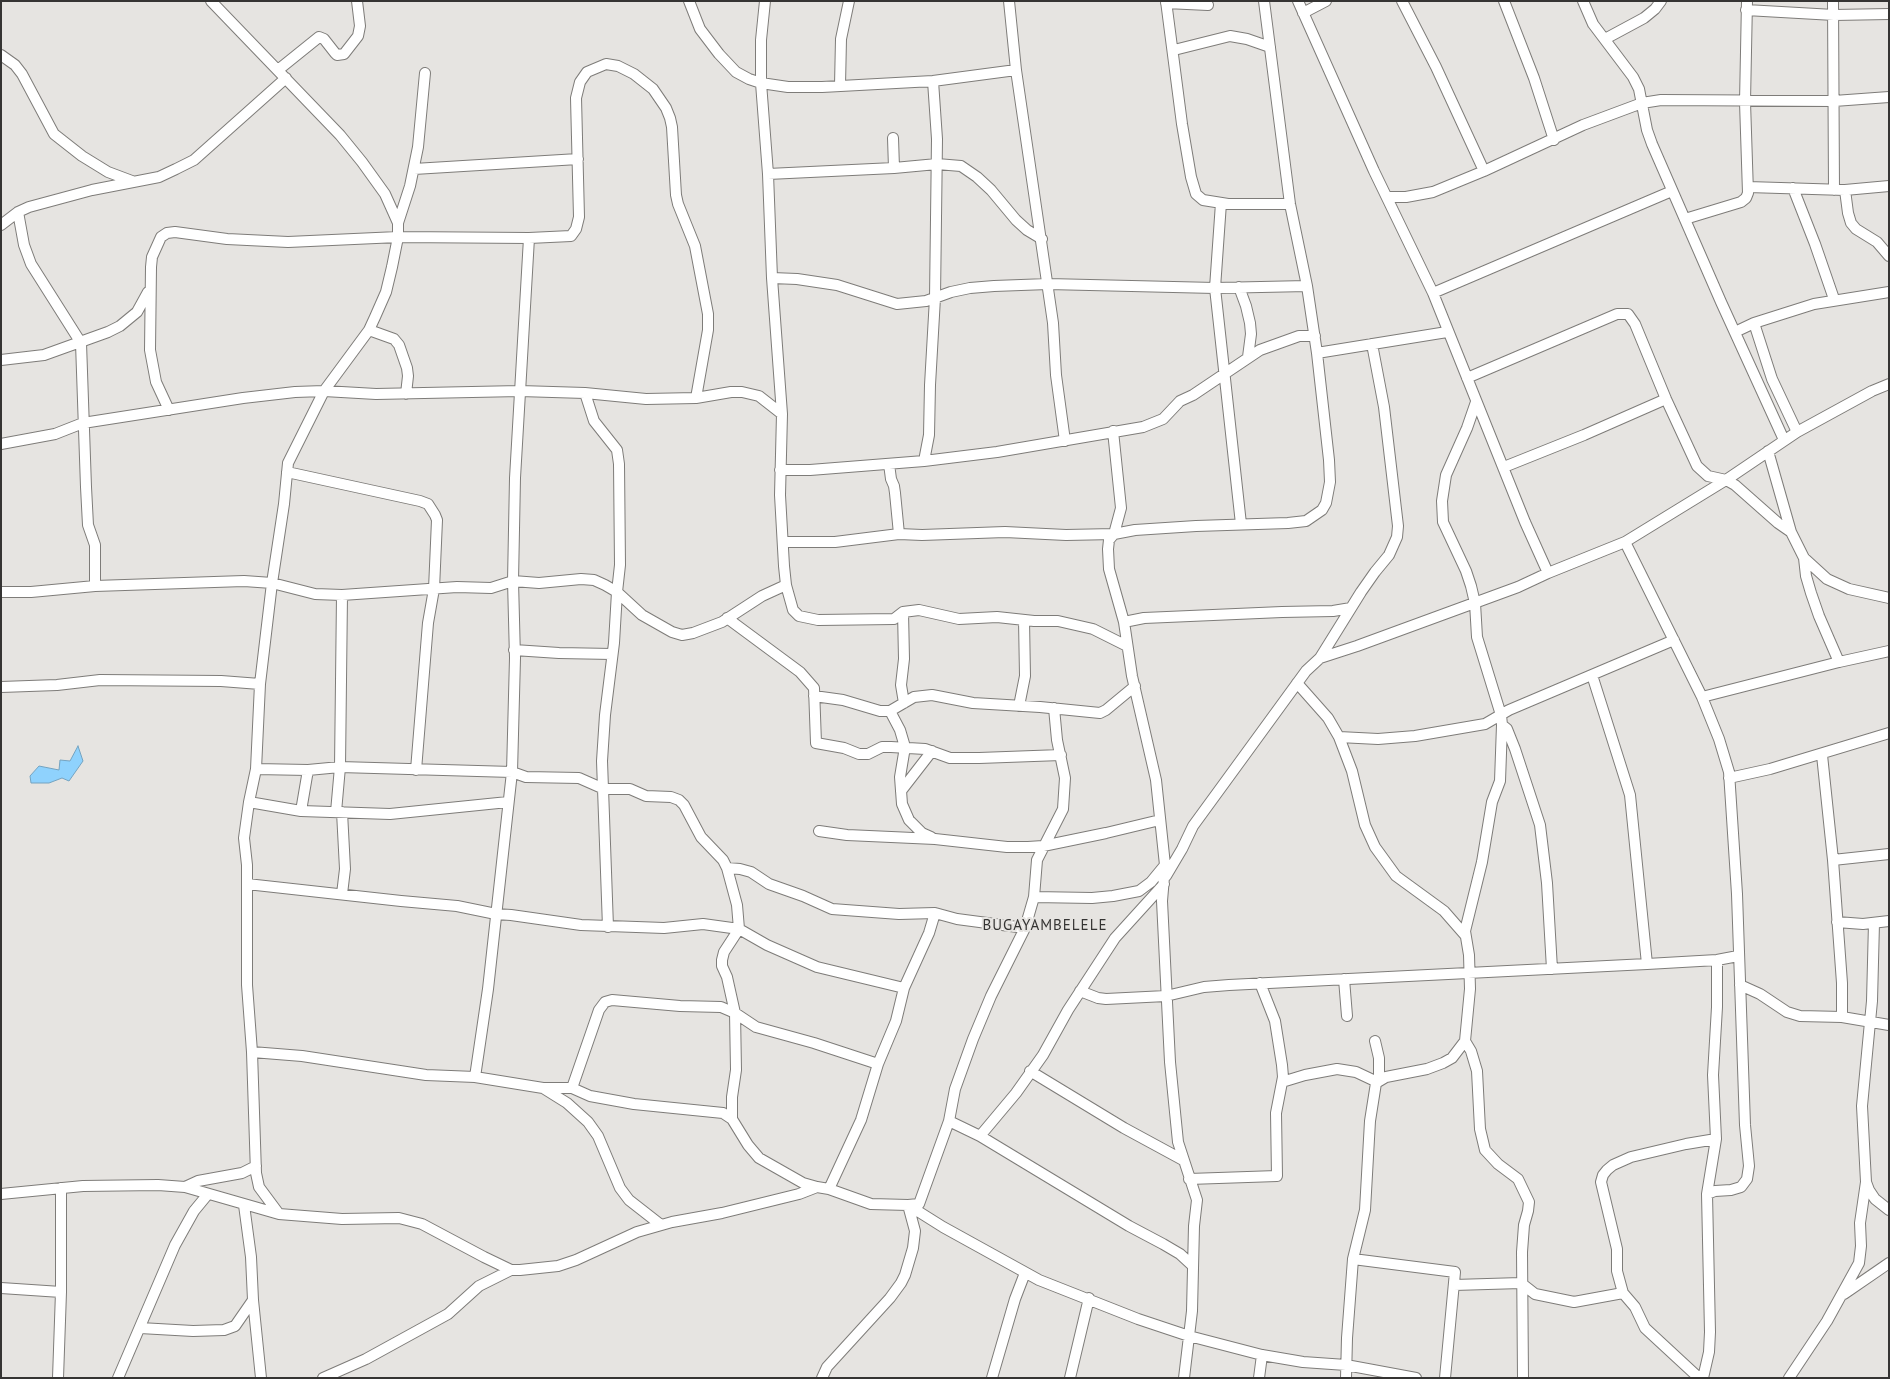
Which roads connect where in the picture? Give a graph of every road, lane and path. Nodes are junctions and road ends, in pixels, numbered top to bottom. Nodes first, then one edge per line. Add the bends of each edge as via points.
1 (211, 1) edge
2 (356, 1) edge
3 (688, 1) edge
4 (765, 1) edge
5 (849, 1) edge
6 (1009, 1) edge
7 (1264, 1) edge
8 (1298, 1) edge
9 (1326, 1) edge
10 (1402, 1) edge
11 (1504, 1) edge
12 (1583, 1) edge
13 (1660, 1) edge
14 (1833, 1) edge
15 (1166, 2) edge
16 (1208, 5) dead end
17 (1747, 5) edge
18 (1303, 13) junction
19 (1889, 14) edge
20 (1834, 15) junction
21 (1605, 39) junction
22 (1270, 47) junction
23 (1174, 50) junction
24 (1, 55) edge
25 (278, 70) junction
26 (1016, 70) junction
27 (425, 73) dead end
28 (286, 78) junction
29 (933, 81) junction
30 (761, 83) junction
31 (840, 85) junction
32 (1889, 97) edge
33 (1834, 101) junction
34 (1642, 102) junction
35 (1745, 102) junction
36 (893, 138) dead end
37 (1554, 140) junction
38 (578, 159) junction
39 (937, 164) junction
40 (894, 168) junction
41 (414, 169) junction
42 (1484, 171) junction
43 (768, 174) junction
44 (132, 182) junction
45 (1889, 186) edge
46 (1748, 187) junction
47 (1793, 188) junction
48 (1834, 190) junction
49 (1846, 190) junction
50 (1672, 191) junction
51 (1387, 197) junction
52 (1221, 203) junction
53 (1290, 204) junction
54 (18, 212) junction
55 (1685, 219) junction
56 (398, 223) junction
57 (1, 225) edge
58 (398, 236) junction
59 (529, 238) junction
60 (1042, 239) junction
61 (1889, 256) edge
62 (772, 278) junction
63 (1048, 284) junction
64 (1307, 286) junction
65 (1239, 287) junction
66 (150, 288) junction
67 (1215, 288) junction
68 (1889, 291) edge
69 (1433, 293) junction
70 (935, 298) junction
71 (1834, 299) junction
72 (1754, 323) junction
73 (369, 330) junction
74 (1447, 332) junction
75 (1735, 332) junction
76 (1315, 336) junction
77 (81, 343) junction
78 (1372, 344) junction
79 (1317, 353) junction
80 (1248, 357) junction
81 (1, 360) edge
82 (1224, 374) junction
83 (1467, 378) junction
84 (1889, 384) edge
85 (324, 391) junction
86 (520, 391) junction
87 (585, 393) junction
88 (406, 394) junction
89 (696, 398) junction
90 (1666, 399) junction
91 (1476, 402) junction
92 (169, 410) junction
93 (782, 414) junction
94 (83, 423) junction
95 (1113, 431) junction
96 (1797, 432) junction
97 (1784, 440) junction
98 (1065, 441) junction
99 (1, 444) edge
100 (1768, 451) junction
101 (924, 461) junction
102 (888, 464) junction
103 (1504, 467) junction
104 (780, 470) junction
105 (287, 472) junction
106 (1726, 480) junction
107 (1241, 524) junction
108 (1791, 532) junction
109 (899, 534) junction
110 (1114, 534) junction
111 (783, 542) junction
112 (1625, 542) junction
113 (1804, 558) junction
114 (1548, 573) junction
115 (512, 581) junction
116 (272, 583) junction
117 (786, 585) junction
118 (95, 586) junction
119 (434, 589) junction
120 (1, 592) edge
121 (617, 592) junction
122 (342, 595) junction
123 (1889, 598) edge
124 (1475, 603) junction
125 (1351, 608) junction
126 (903, 612) junction
127 (727, 618) junction
128 (1024, 620) junction
129 (1124, 622) junction
130 (1674, 640) junction
131 (1127, 646) junction
132 (514, 650) junction
133 (1889, 651) edge
134 (612, 654) junction
135 (1320, 658) junction
136 (1839, 662) junction
137 (1592, 675) junction
138 (1297, 682) junction
139 (260, 684) junction
140 (1135, 686) junction
141 (1, 687) edge
142 (814, 696) junction
143 (1702, 697) junction
144 (904, 703) junction
145 (1019, 706) junction
146 (1054, 708) junction
147 (890, 711) junction
148 (1501, 720) junction
149 (1889, 733) edge
150 (1339, 737) junction
151 (905, 747) junction
152 (932, 751) junction
153 (1061, 754) junction
154 (1822, 755) junction
155 (340, 767) junction
156 (256, 769) junction
157 (308, 770) junction
158 (416, 770) junction
159 (512, 772) junction
160 (1729, 778) junction
161 (604, 789) junction
162 (901, 791) junction
163 (249, 802) junction
164 (508, 802) junction
165 (301, 811) junction
166 (339, 812) junction
167 (1160, 820) junction
168 (819, 831) dead end
169 (935, 839) junction
170 (1043, 846) junction
171 (1889, 854) edge
172 (1833, 860) junction
173 (1165, 865) junction
174 (727, 868) junction
175 (1165, 881) junction
176 (247, 884) junction
177 (342, 894) junction
178 (1034, 897) junction
179 (935, 913) junction
180 (496, 914) junction
181 (1889, 921) edge
182 (1837, 922) junction
183 (1874, 923) junction
184 (608, 927) junction
185 (1025, 928) junction
186 (739, 929) junction
187 (1465, 935) junction
188 (1738, 956) junction
189 (1717, 960) junction
190 (1647, 964) junction
191 (1552, 969) junction
192 (1470, 972) junction
193 (1344, 979) junction
194 (1260, 983) junction
195 (1740, 985) junction
196 (904, 988) junction
197 (1080, 991) junction
198 (1166, 996) junction
199 (735, 1013) junction
200 (1347, 1016) dead end
201 (1842, 1018) junction
202 (1869, 1022) junction
203 (1889, 1025) edge
204 (1375, 1041) dead end
205 (1465, 1041) junction
206 (252, 1052) junction
207 (878, 1064) junction
208 (1030, 1071) junction
209 (475, 1077) junction
210 (1282, 1082) junction
211 (1377, 1082) junction
212 (542, 1088) junction
213 (572, 1088) junction
214 (732, 1119) junction
215 (949, 1121) junction
216 (980, 1136) junction
217 (1716, 1139) junction
218 (1183, 1160) junction
219 (256, 1166) junction
220 (1189, 1179) junction
221 (1866, 1182) junction
222 (817, 1186) junction
223 (185, 1187) junction
224 (62, 1188) junction
225 (828, 1189) junction
226 (1, 1194) edge
227 (208, 1194) junction
228 (1707, 1194) junction
229 (244, 1205) junction
230 (908, 1205) junction
231 (1889, 1210) edge
232 (279, 1214) junction
233 (661, 1225) junction
234 (1353, 1259) junction
235 (1889, 1263) edge
236 (1193, 1266) junction
237 (511, 1270) junction
238 (1025, 1273) junction
239 (1521, 1283) junction
240 (1454, 1284) junction
241 (1, 1288) edge
242 (61, 1292) junction
243 (1623, 1293) junction
244 (1841, 1296) junction
245 (1089, 1298) junction
246 (253, 1300) junction
247 (140, 1328) junction
248 (1189, 1336) junction
249 (1262, 1355) junction
250 (1346, 1365) junction
251 (822, 1377) edge
252 (58, 1378) edge
253 (118, 1378) edge
254 (261, 1378) edge
255 (323, 1378) edge
256 (992, 1378) edge
257 (1070, 1378) edge
258 (1184, 1378) edge
259 (1259, 1378) edge
260 (1346, 1378) edge
261 (1416, 1378) edge
262 (1445, 1378) edge
263 (1523, 1378) edge
264 (1699, 1378) edge
265 (1703, 1378) edge
266 (1790, 1378) edge

1 - 25 street
2 - 25 street via 360,26 358,36 344,54 335,53 324,39 319,37
3 - 30 street via 700,29 719,54 736,72
4 - 30 street via 761,40
5 - 31 street via 841,39
6 - 26 street
7 - 22 street
8 - 18 street
9 - 18 street
10 - 42 street
11 - 37 street via 1534,78
12 - 21 street via 1593,24
13 - 21 street via 1644,18
14 - 20 street
15 - 16 street
15 - 23 street
17 - 20 street
17 - 35 street
18 - 51 street
19 - 20 street
20 - 33 street
21 - 34 street via 1633,77
22 - 23 street via 1230,36
22 - 53 street
23 - 52 street via 1182,124 1195,191 1203,200
24 - 44 street via 22,74 54,134 82,156 108,172
25 - 28 street
26 - 29 street
26 - 60 street
27 - 41 street
28 - 44 street via 194,160 159,177
28 - 56 street via 362,162 385,194
29 - 31 street
29 - 39 street
30 - 31 street via 788,87
30 - 43 street
32 - 33 street
33 - 35 street
33 - 48 street
34 - 35 street
34 - 37 street via 1590,122
34 - 50 street via 1647,130
35 - 46 street
36 - 40 street
37 - 42 street
38 - 41 street
38 - 59 street via 576,229 571,236
38 - 89 street via 576,98 580,82 587,72 606,64 618,66 634,74 653,89 670,118 676,195 695,246 708,314 708,330
39 - 40 street
39 - 60 street via 967,169 991,190 1016,220
39 - 70 street
40 - 43 street
41 - 56 street
42 - 51 street via 1432,192 1406,197
43 - 62 street
44 - 54 street via 92,190
45 - 49 street
46 - 47 street
46 - 55 street via 1746,198 1741,202
47 - 48 street
47 - 71 street
48 - 49 street
49 - 61 street via 1851,223 1877,242
50 - 55 street
50 - 69 street
51 - 69 street
52 - 53 street
52 - 67 street
53 - 64 street
54 - 57 street
54 - 77 street via 24,245 31,264
55 - 75 street
56 - 58 street
58 - 59 street
58 - 66 street via 288,242 167,233 161,236 152,257
58 - 73 street via 386,292
59 - 86 street
60 - 63 street
62 - 70 street via 838,285 897,304 912,304
62 - 93 street
63 - 67 street
63 - 70 street via 970,288
63 - 98 street
64 - 65 street
64 - 76 street
65 - 67 street
65 - 80 street via 1250,323
66 - 77 street via 133,316 120,326
66 - 92 street via 150,350 159,391
67 - 82 street
68 - 71 street
69 - 74 street
70 - 101 street via 929,435
71 - 72 street
72 - 75 street
72 - 96 street via 1772,379
73 - 85 street
73 - 88 street via 394,339 399,345 407,368
74 - 78 street
74 - 83 street
75 - 97 street
76 - 79 street
76 - 80 street via 1286,339
77 - 81 street via 44,356
77 - 94 street
78 - 79 street
78 - 125 street via 1384,407 1398,526 1397,537 1389,556
79 - 107 street via 1329,460 1330,482 1326,503 1322,510 1306,521
80 - 82 street
82 - 95 street via 1180,401 1158,422
82 - 107 street
83 - 90 street via 1623,313 1628,314 1634,324
83 - 91 street
84 - 96 street
85 - 88 street
85 - 92 street via 271,394
85 - 105 street via 291,454
86 - 87 street
86 - 88 street
86 - 115 street
87 - 89 street via 646,399
87 - 121 street via 594,421 616,447 618,454 620,565
89 - 93 street via 731,392 753,394
90 - 103 street
90 - 106 street via 1697,466 1708,476
91 - 103 street
91 - 124 street via 1446,475 1442,501 1443,522 1466,571
92 - 94 street
93 - 104 street
94 - 99 street via 55,434
94 - 118 street via 88,524 95,550
95 - 98 street
95 - 110 street via 1121,508
96 - 97 street
97 - 100 street
98 - 101 street
100 - 106 street
100 - 108 street
101 - 102 street
102 - 104 street
102 - 109 street via 894,486
103 - 114 street
104 - 111 street
105 - 116 street
105 - 119 street via 428,504 437,520
106 - 108 street
106 - 112 street
107 - 110 street via 1135,530
108 - 113 street
109 - 110 street
109 - 111 street via 835,542
110 - 129 street via 1109,540 1109,569
111 - 117 street
112 - 114 street
112 - 130 street
113 - 123 street via 1827,579 1849,589
113 - 136 street via 1813,599
114 - 124 street
115 - 119 street via 491,588
115 - 121 street via 539,583 594,580
115 - 132 street
116 - 118 street via 236,581
116 - 122 street via 315,594
116 - 139 street
117 - 126 street via 793,610 803,618 880,620 894,619
117 - 127 street via 762,596
118 - 120 street
119 - 122 street
119 - 158 street via 428,623
121 - 127 street via 642,615 682,635
121 - 134 street
122 - 155 street
124 - 135 street
124 - 148 street via 1477,637
125 - 129 street via 1333,611 1144,618
125 - 135 street
126 - 128 street via 919,610 959,619 997,617
126 - 144 street via 904,659 901,685
127 - 142 street via 800,672 814,688
128 - 131 street via 1079,624
128 - 145 street via 1025,676
129 - 131 street
130 - 137 street
130 - 143 street
131 - 140 street
132 - 134 street
132 - 159 street
133 - 136 street
134 - 161 street via 602,761
135 - 138 street
136 - 143 street
137 - 148 street via 1509,710
137 - 190 street via 1630,795
138 - 150 street via 1328,718
138 - 175 street via 1193,826
139 - 141 street via 221,681 100,680
139 - 156 street
140 - 146 street via 1100,713
140 - 167 street via 1156,780
142 - 147 street
142 - 151 street via 816,743 844,748 859,754 868,754 882,747
143 - 160 street via 1719,739
144 - 145 street via 914,697 932,695 972,703
144 - 147 street
145 - 146 street
146 - 153 street via 1056,740
147 - 151 street
148 - 150 street via 1422,735 1378,739
148 - 187 street via 1500,781 1490,813
148 - 191 street via 1515,749 1540,825 1547,883
149 - 154 street
150 - 187 street via 1352,771 1365,825 1375,847 1396,876 1444,911
151 - 152 street
151 - 162 street via 900,777
152 - 153 street via 950,758
152 - 162 street
153 - 170 street via 1065,778 1063,809
154 - 160 street
154 - 172 street
155 - 157 street
155 - 158 street
155 - 166 street
156 - 157 street
156 - 163 street
157 - 165 street
158 - 159 street
159 - 161 street via 526,777 579,778
159 - 164 street
160 - 188 street via 1737,894
161 - 174 street via 630,789 646,796 671,797 679,800 701,838 723,860
161 - 184 street
162 - 169 street via 902,804 909,820 922,834
163 - 165 street
163 - 176 street via 244,838
164 - 166 street via 405,814
164 - 180 street
165 - 166 street
166 - 177 street via 345,856
167 - 170 street
167 - 173 street
168 - 169 street via 847,835
169 - 170 street via 1007,847
170 - 178 street via 1035,871
171 - 172 street
172 - 182 street
173 - 175 street
173 - 178 street via 1151,882 1139,891 1092,898
174 - 179 street via 751,872 769,884 832,909 899,914
174 - 186 street
175 - 197 street via 1115,938
175 - 198 street via 1162,901
176 - 177 street
176 - 206 street via 247,985
177 - 180 street via 457,906
178 - 185 street
179 - 185 street via 957,919
179 - 196 street
180 - 184 street
180 - 209 street
181 - 183 street
182 - 183 street
182 - 201 street
183 - 202 street
184 - 186 street via 664,928 703,924
185 - 215 street via 979,1024 955,1089
186 - 196 street via 767,945 817,967
186 - 199 street via 724,952 722,960
187 - 192 street
188 - 189 street
188 - 195 street
189 - 190 street
189 - 217 street via 1714,1075
190 - 191 street
191 - 192 street
192 - 193 street
192 - 205 street
193 - 194 street
193 - 200 street
194 - 198 street via 1204,987
194 - 210 street via 1275,1021
195 - 201 street via 1800,1016
195 - 228 street via 1748,1174 1745,1183 1736,1189
196 - 207 street via 896,1021
197 - 198 street via 1106,999
197 - 208 street via 1043,1055
198 - 218 street via 1176,1129
199 - 207 street via 753,1026
199 - 213 street via 721,1008 619,1000 605,1002 594,1022
199 - 214 street via 736,1070
201 - 202 street
202 - 203 street
202 - 221 street via 1862,1106
204 - 211 street via 1379,1058
205 - 211 street via 1452,1058 1443,1063 1386,1077
205 - 239 street via 1471,1051 1476,1071 1480,1129 1484,1145 1489,1155 1518,1179 1529,1202 1522,1236
206 - 209 street via 302,1056 426,1075
206 - 219 street
207 - 225 street via 861,1120
208 - 216 street via 1016,1093
208 - 218 street via 1124,1128
209 - 212 street
210 - 211 street via 1337,1068 1356,1072
210 - 220 street via 1276,1113 1277,1176
211 - 234 street via 1370,1122 1365,1210
212 - 213 street
212 - 233 street via 567,1103 588,1122 598,1136 620,1188 629,1200
213 - 214 street via 590,1096 665,1108 719,1112
214 - 222 street via 759,1158 803,1183
215 - 216 street
215 - 230 street via 919,1204
216 - 236 street via 1180,1254
217 - 228 street
217 - 243 street via 1631,1157 1614,1165 1603,1175 1601,1182 1617,1250
218 - 220 street
219 - 223 street via 242,1173 198,1181
219 - 232 street via 259,1187
220 - 236 street via 1196,1200
221 - 231 street via 1875,1199
221 - 244 street via 1860,1223 1859,1263
222 - 225 street
222 - 233 street via 799,1194
223 - 224 street via 158,1185
223 - 227 street
224 - 226 street
224 - 242 street
225 - 230 street via 871,1204
227 - 229 street
227 - 247 street via 194,1211 175,1245
228 - 265 street via 1710,1332 1709,1352
229 - 232 street
229 - 246 street via 251,1257
230 - 238 street
230 - 251 street via 915,1231 913,1248 903,1280
232 - 237 street via 342,1219 399,1218 422,1224
233 - 237 street via 637,1232 558,1266
234 - 240 street via 1455,1272
234 - 250 street
235 - 244 street
236 - 248 street
237 - 255 street via 479,1286 448,1314 366,1359
238 - 245 street via 1070,1293
238 - 256 street
239 - 240 street
239 - 243 street via 1535,1294 1574,1302
239 - 263 street
240 - 262 street
241 - 242 street
242 - 252 street
243 - 264 street via 1635,1307 1645,1328
244 - 266 street
245 - 248 street via 1138,1319
245 - 257 street
246 - 247 street via 235,1326 224,1330
246 - 254 street
247 - 253 street
248 - 249 street
248 - 258 street
249 - 250 street via 1303,1362
249 - 259 street
250 - 260 street
250 - 261 street

